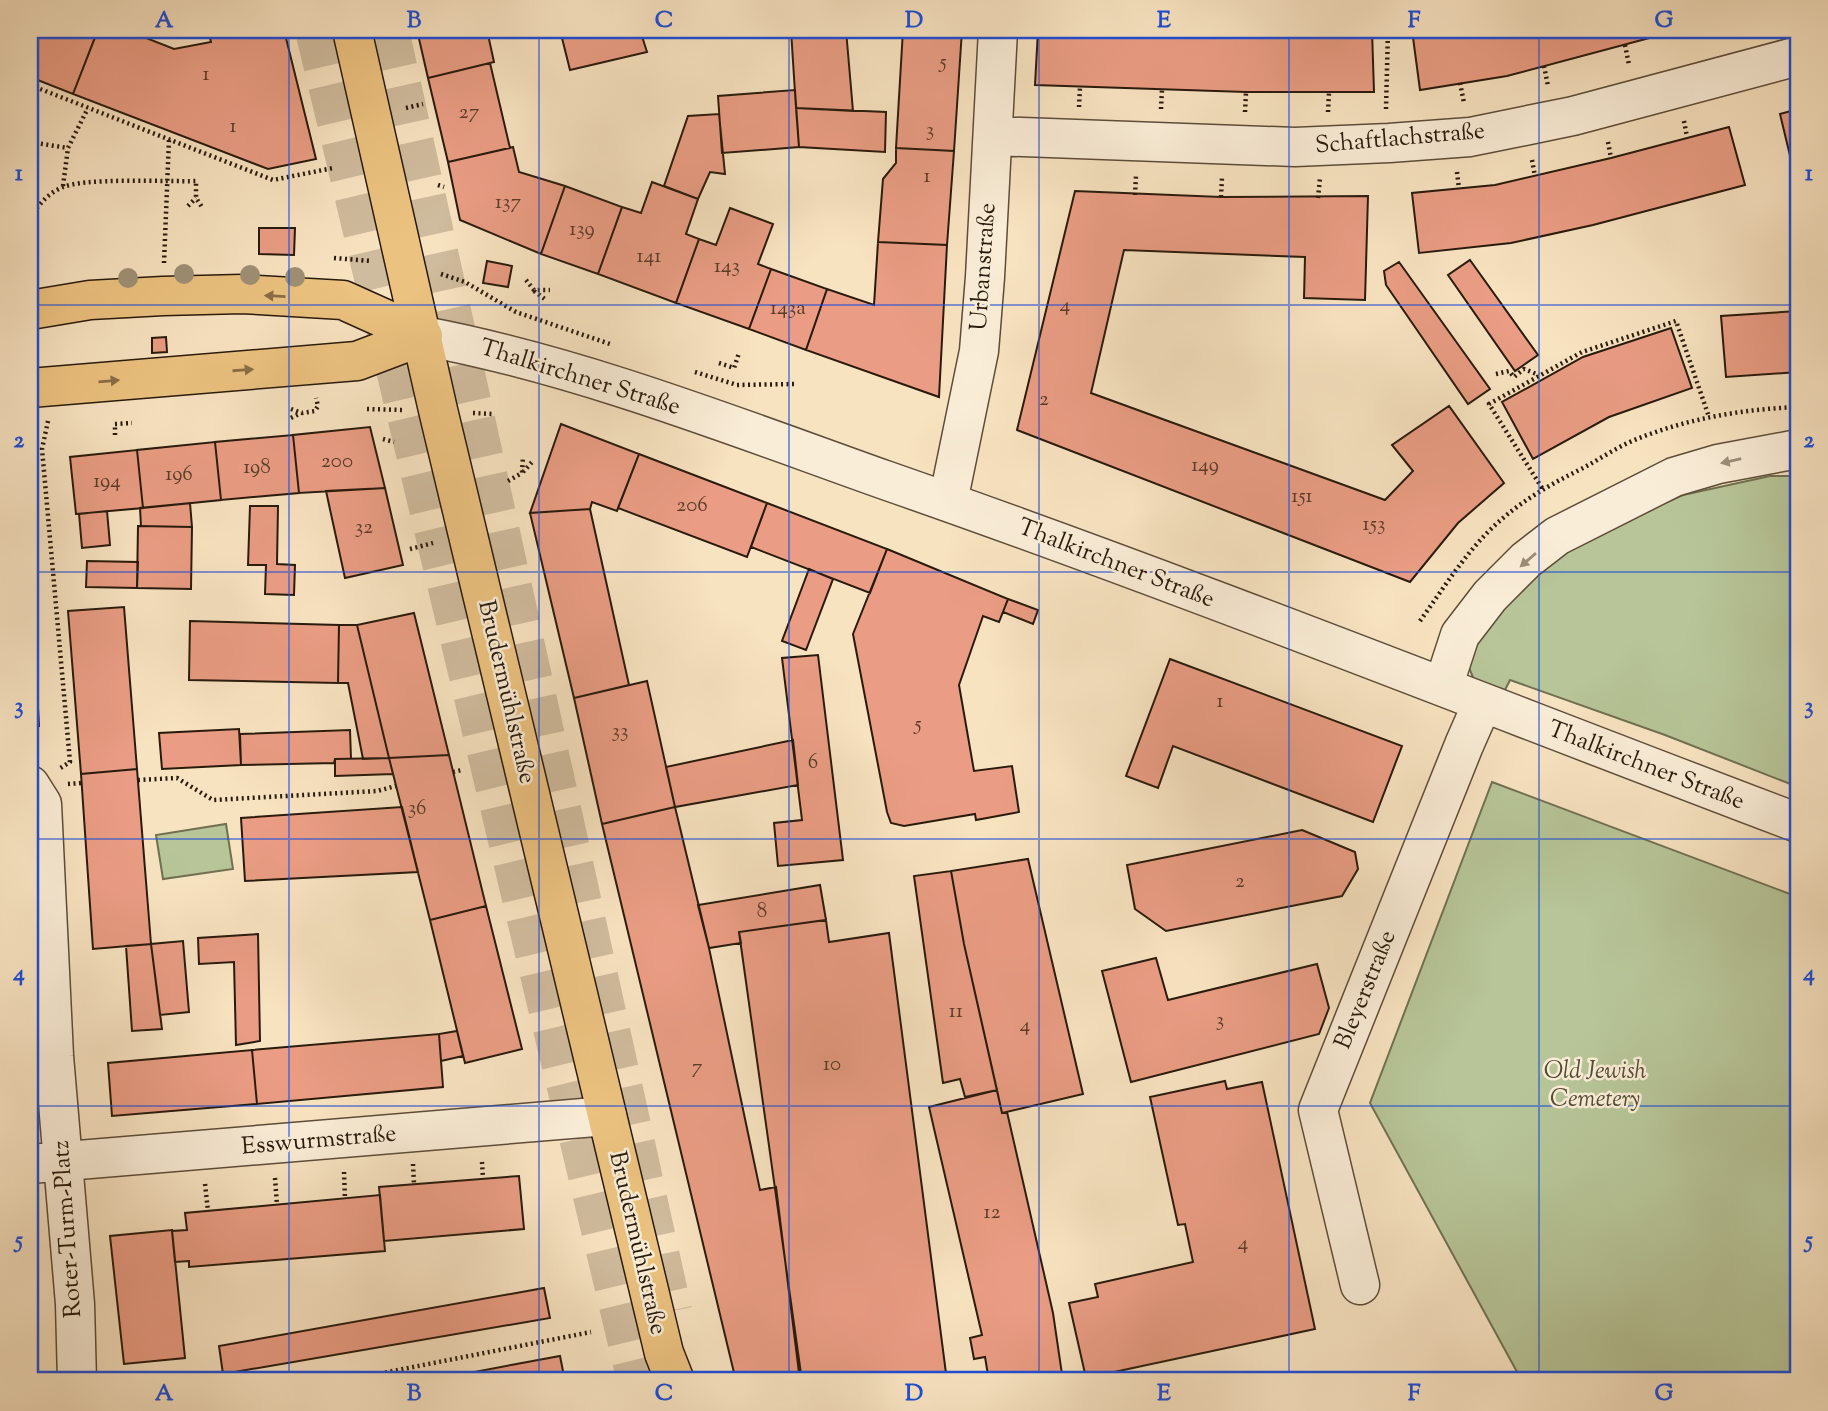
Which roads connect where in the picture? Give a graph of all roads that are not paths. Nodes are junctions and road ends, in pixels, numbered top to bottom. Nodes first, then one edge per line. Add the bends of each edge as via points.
1 (352, 30) edge
2 (998, 30) edge
3 (1798, 56) edge
4 (993, 136) junction
5 (30, 310) edge
6 (423, 336) junction
7 (30, 388) edge
8 (1798, 449) edge
9 (948, 502) junction
10 (1443, 687) junction
11 (1482, 704) junction
12 (31, 785) edge
13 (1798, 823) edge
14 (607, 1116) junction
15 (46, 1164) edge
16 (1360, 1285) dead end
17 (668, 1372) edge
18 (76, 1381) edge

1 - 6 main road, Brudermühlstraße
2 - 4 street, Urbanstraße
3 - 4 street, Schaftlachstraße via 1564,118 1470,137 1295,147
4 - 9 street, Urbanstraße via 979,351
6 -> 5 main road, Thalkirchner Straße via 343,300 242,294 163,296 90,300
7 -> 6 main road via 357,361
6 - 9 street, Thalkirchner Straße via 477,346 591,380
6 - 14 main road, Brudermühlstraße
8 -> 10 street via 1674,477 1557,536 1490,596 1460,635
9 - 10 street, Thalkirchner Straße
10 - 11 street, Thalkirchner Straße
11 - 13 street, Thalkirchner Straße
11 - 16 street, Bleyerstraße via 1318,1110
12 - 15 street, Roter-Turm-Platz via 42,804 54,1056
14 - 15 street, Esswurmstraße
14 - 17 main road, Brudermühlstraße
15 - 18 street, Roter-Turm-Platz via 75,1304

